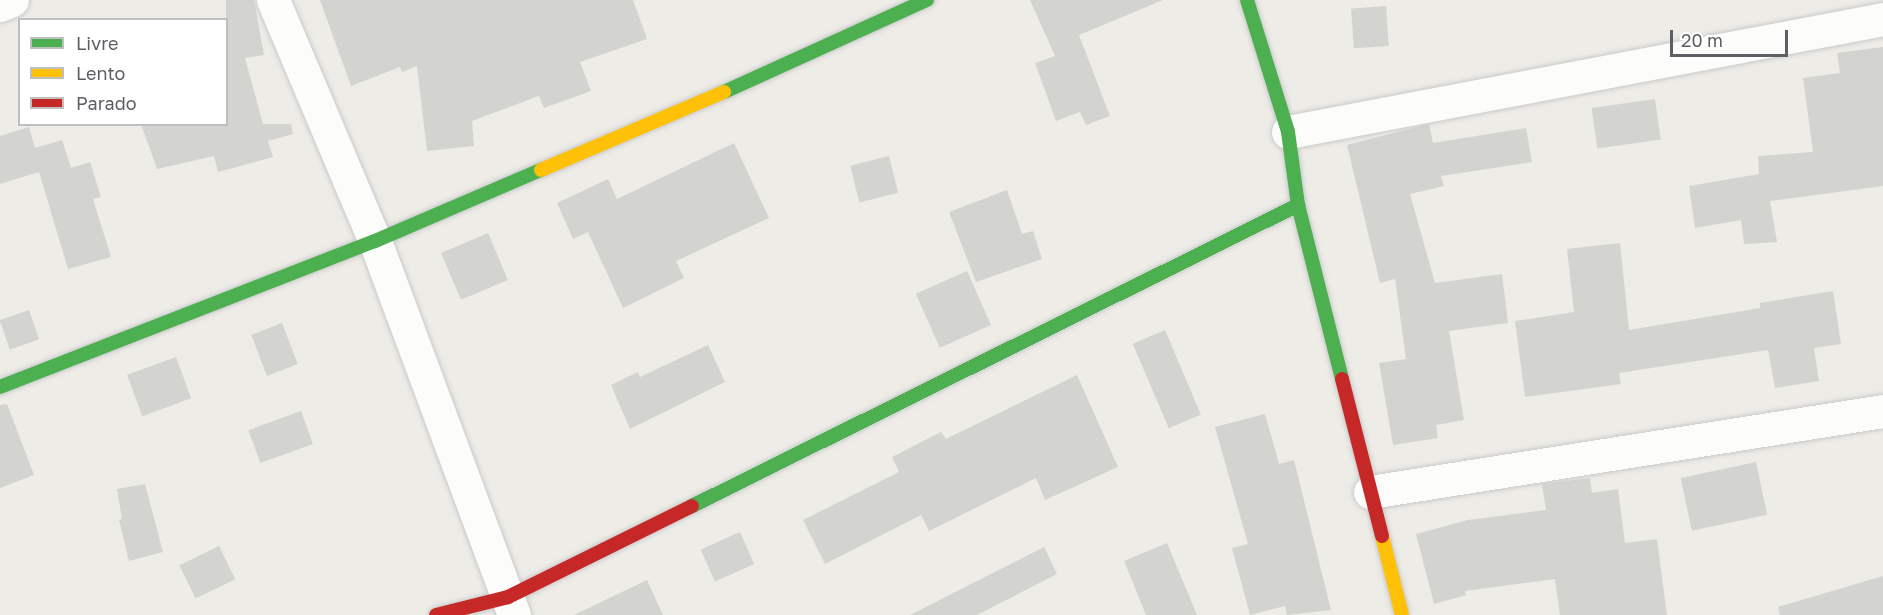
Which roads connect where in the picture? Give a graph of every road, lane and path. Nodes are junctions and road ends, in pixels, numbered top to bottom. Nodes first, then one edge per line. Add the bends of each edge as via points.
1 (12, 0) edge
2 (273, 0) edge
3 (927, 0) edge
4 (1247, 0) edge
5 (0, 5) edge
6 (1883, 19) edge
7 (1288, 132) junction
8 (1298, 206) junction
9 (375, 241) junction
10 (0, 387) edge
11 (1883, 411) edge
12 (1370, 492) junction
13 (511, 606) edge
14 (436, 615) edge
15 (1402, 615) edge

1 - 5 street
2 - 9 street
3 - 9 street via 802,58
4 - 7 street
6 - 7 street
7 - 8 street
8 - 12 street
8 - 13 street
9 - 10 street
9 - 13 street
11 - 12 street
12 - 15 street
13 - 14 street

